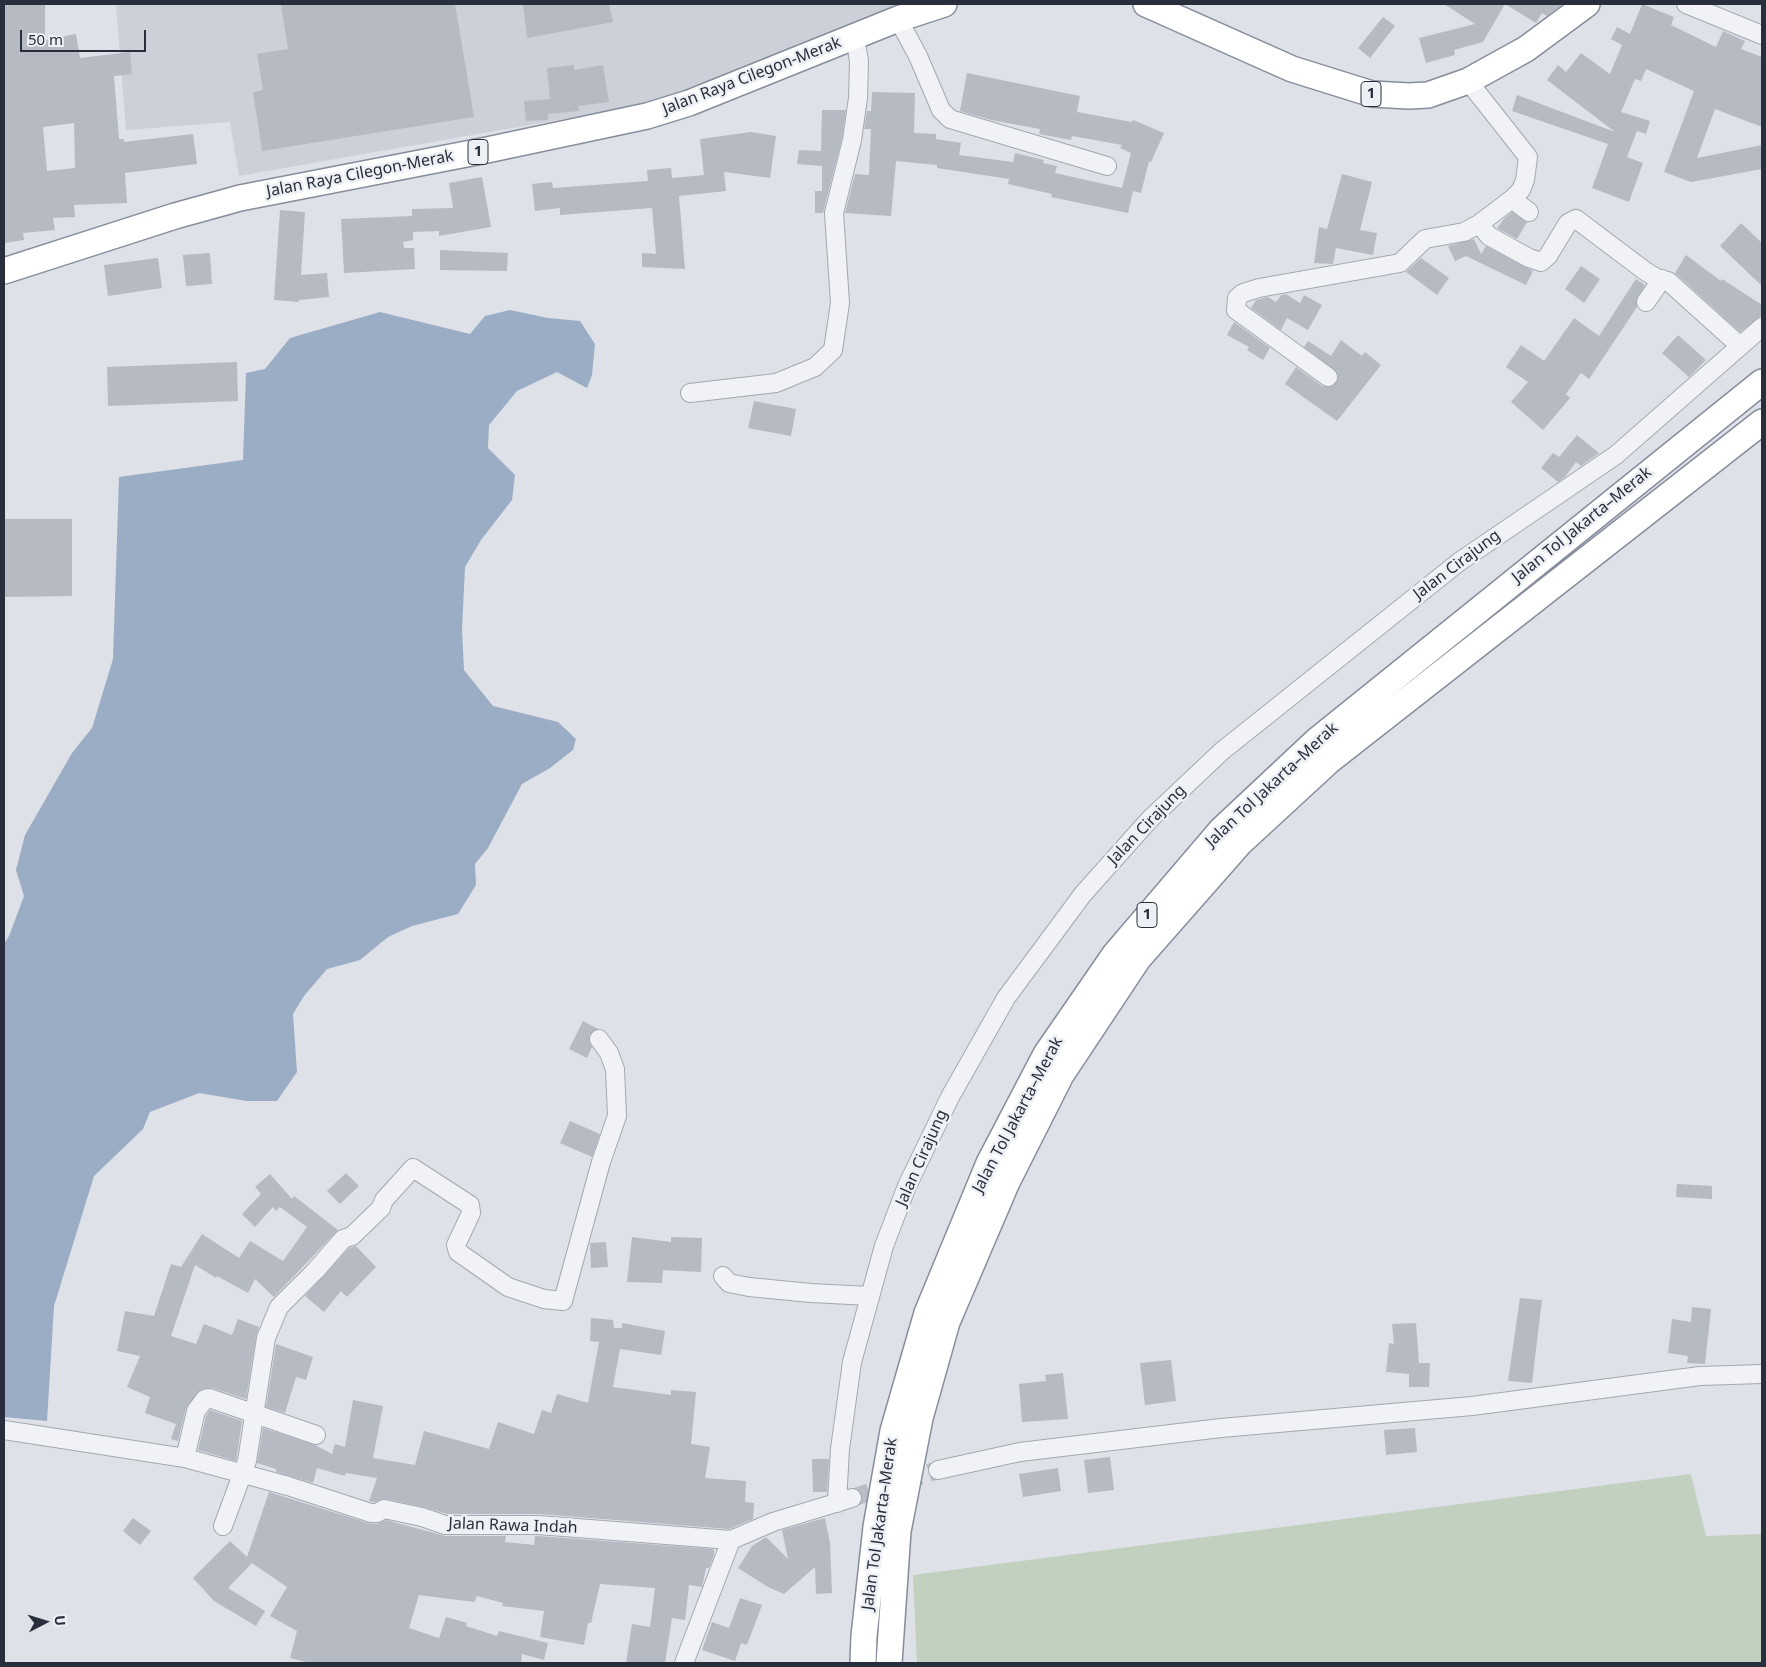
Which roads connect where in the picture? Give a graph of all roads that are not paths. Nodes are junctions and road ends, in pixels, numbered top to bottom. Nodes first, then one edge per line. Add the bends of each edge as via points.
1 (944, 4) edge
2 (1146, 4) edge
3 (1587, 4) edge
4 (1686, 4) edge
5 (898, 19) junction
6 (1762, 35) edge
7 (855, 37) junction
8 (1468, 81) junction
9 (1106, 166) dead end
10 (1512, 199) junction
11 (1529, 212) dead end
12 (1479, 224) junction
13 (4, 271) edge
14 (1662, 279) junction
15 (1646, 302) dead end
16 (1762, 327) edge
17 (1740, 345) junction
18 (1328, 377) dead end
19 (1762, 382) edge
20 (690, 393) dead end
21 (1762, 422) edge
22 (599, 1039) dead end
23 (723, 1276) dead end
24 (870, 1296) junction
25 (1762, 1374) edge
26 (254, 1415) junction
27 (4, 1430) edge
28 (316, 1435) dead end
29 (184, 1458) junction
30 (938, 1470) tunnel mouth
31 (243, 1475) junction
32 (223, 1526) dead end
33 (731, 1540) junction
34 (684, 1663) edge
35 (863, 1663) edge
36 (889, 1663) edge

1 - 5 highway, Jalan Raya Cilegon-Merak / 1
2 - 8 highway, 1 via 1292,70 1372,94 1428,95
3 - 8 highway, 1 via 1526,49
4 - 6 street
5 - 7 highway, Jalan Raya Cilegon-Merak / 1
5 - 9 street via 941,110 950,119
7 - 13 highway, Jalan Raya Cilegon-Merak / 1 via 698,100 647,116 240,198
7 - 20 street via 859,60 858,98 852,140 834,213 840,303 833,350 815,367 776,384
8 - 10 street via 1528,157 1525,180
10 - 11 street
10 - 12 street
12 - 14 street via 1489,236 1541,262 1568,223 1576,219 1645,271 1658,280
12 - 18 street via 1464,232 1425,239 1400,263 1259,288 1237,298 1236,310
14 - 15 street
14 - 17 street
16 - 17 street, Jalan Cirajung
17 - 24 street, Jalan Cirajung via 1616,455 1459,562 1276,706 1222,751 1126,844 1083,894 1006,998 950,1097 907,1186 884,1246
19 - 35 highway, Jalan Tol Jakarta–Merak / 1 via 1316,742 1221,830 1115,954 1046,1054 998,1147 927,1313 894,1431 876,1527
21 - 36 highway, Jalan Tol Jakarta–Merak / 1 via 1328,761 1240,843 1138,959 1061,1075 1007,1182 947,1322 920,1418 898,1531
22 - 26 street via 615,1069 616,1119 563,1301 544,1299 508,1287 458,1252 456,1245 471,1213 470,1205 413,1168 384,1200 381,1208 352,1236 343,1239 279,1307 266,1338
23 - 24 street via 729,1283 749,1287
24 - 33 street, Jalan Cirajung via 852,1362 844,1413 844,1501 773,1522
25 - 30 street via 1700,1376 1472,1406 1221,1428 1020,1452
26 - 28 street
26 - 29 street via 205,1399 196,1411
26 - 31 street
27 - 29 street, Jalan Rawa Indah
29 - 31 street, Jalan Rawa Indah
31 - 32 street
31 - 33 street, Jalan Rawa Indah via 371,1513 384,1509 422,1516 445,1525 538,1525
33 - 34 street

